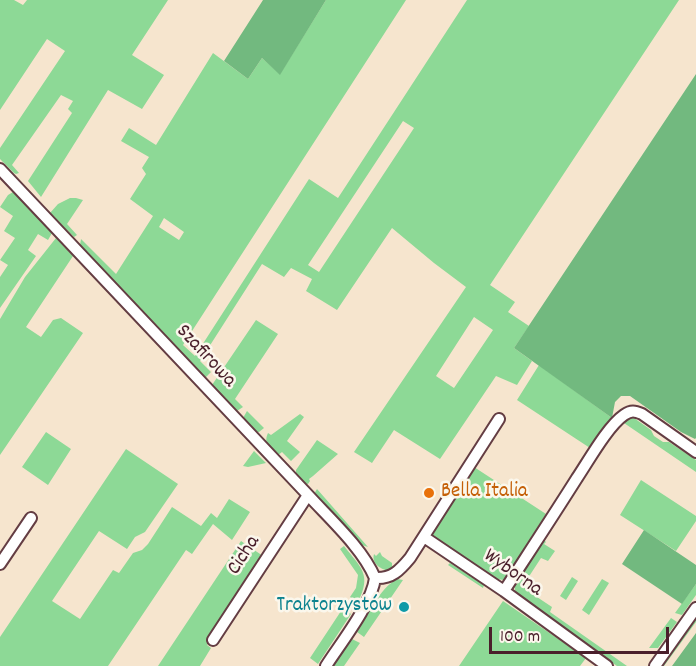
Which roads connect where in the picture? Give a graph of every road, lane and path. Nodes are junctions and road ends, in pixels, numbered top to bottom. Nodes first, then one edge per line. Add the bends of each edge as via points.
1 (0, 168) edge
2 (499, 419) dead end
3 (696, 452) edge
4 (308, 495) junction
5 (31, 518) dead end
6 (424, 537) junction
7 (0, 564) edge
8 (375, 578) junction
9 (504, 591) junction
10 (696, 608) edge
11 (213, 640) dead end
12 (326, 666) edge
13 (607, 666) edge
14 (655, 666) edge

1 - 4 street, Szafirowa
2 - 6 street
3 - 9 street via 642,414 630,411 623,415 595,450
4 - 8 street, Szafirowa via 355,547
4 - 11 street, Cicha
5 - 7 street
6 - 8 street via 396,573
6 - 9 street, Wyborna
8 - 12 street via 369,598
9 - 13 street, Wyborna
10 - 14 street

